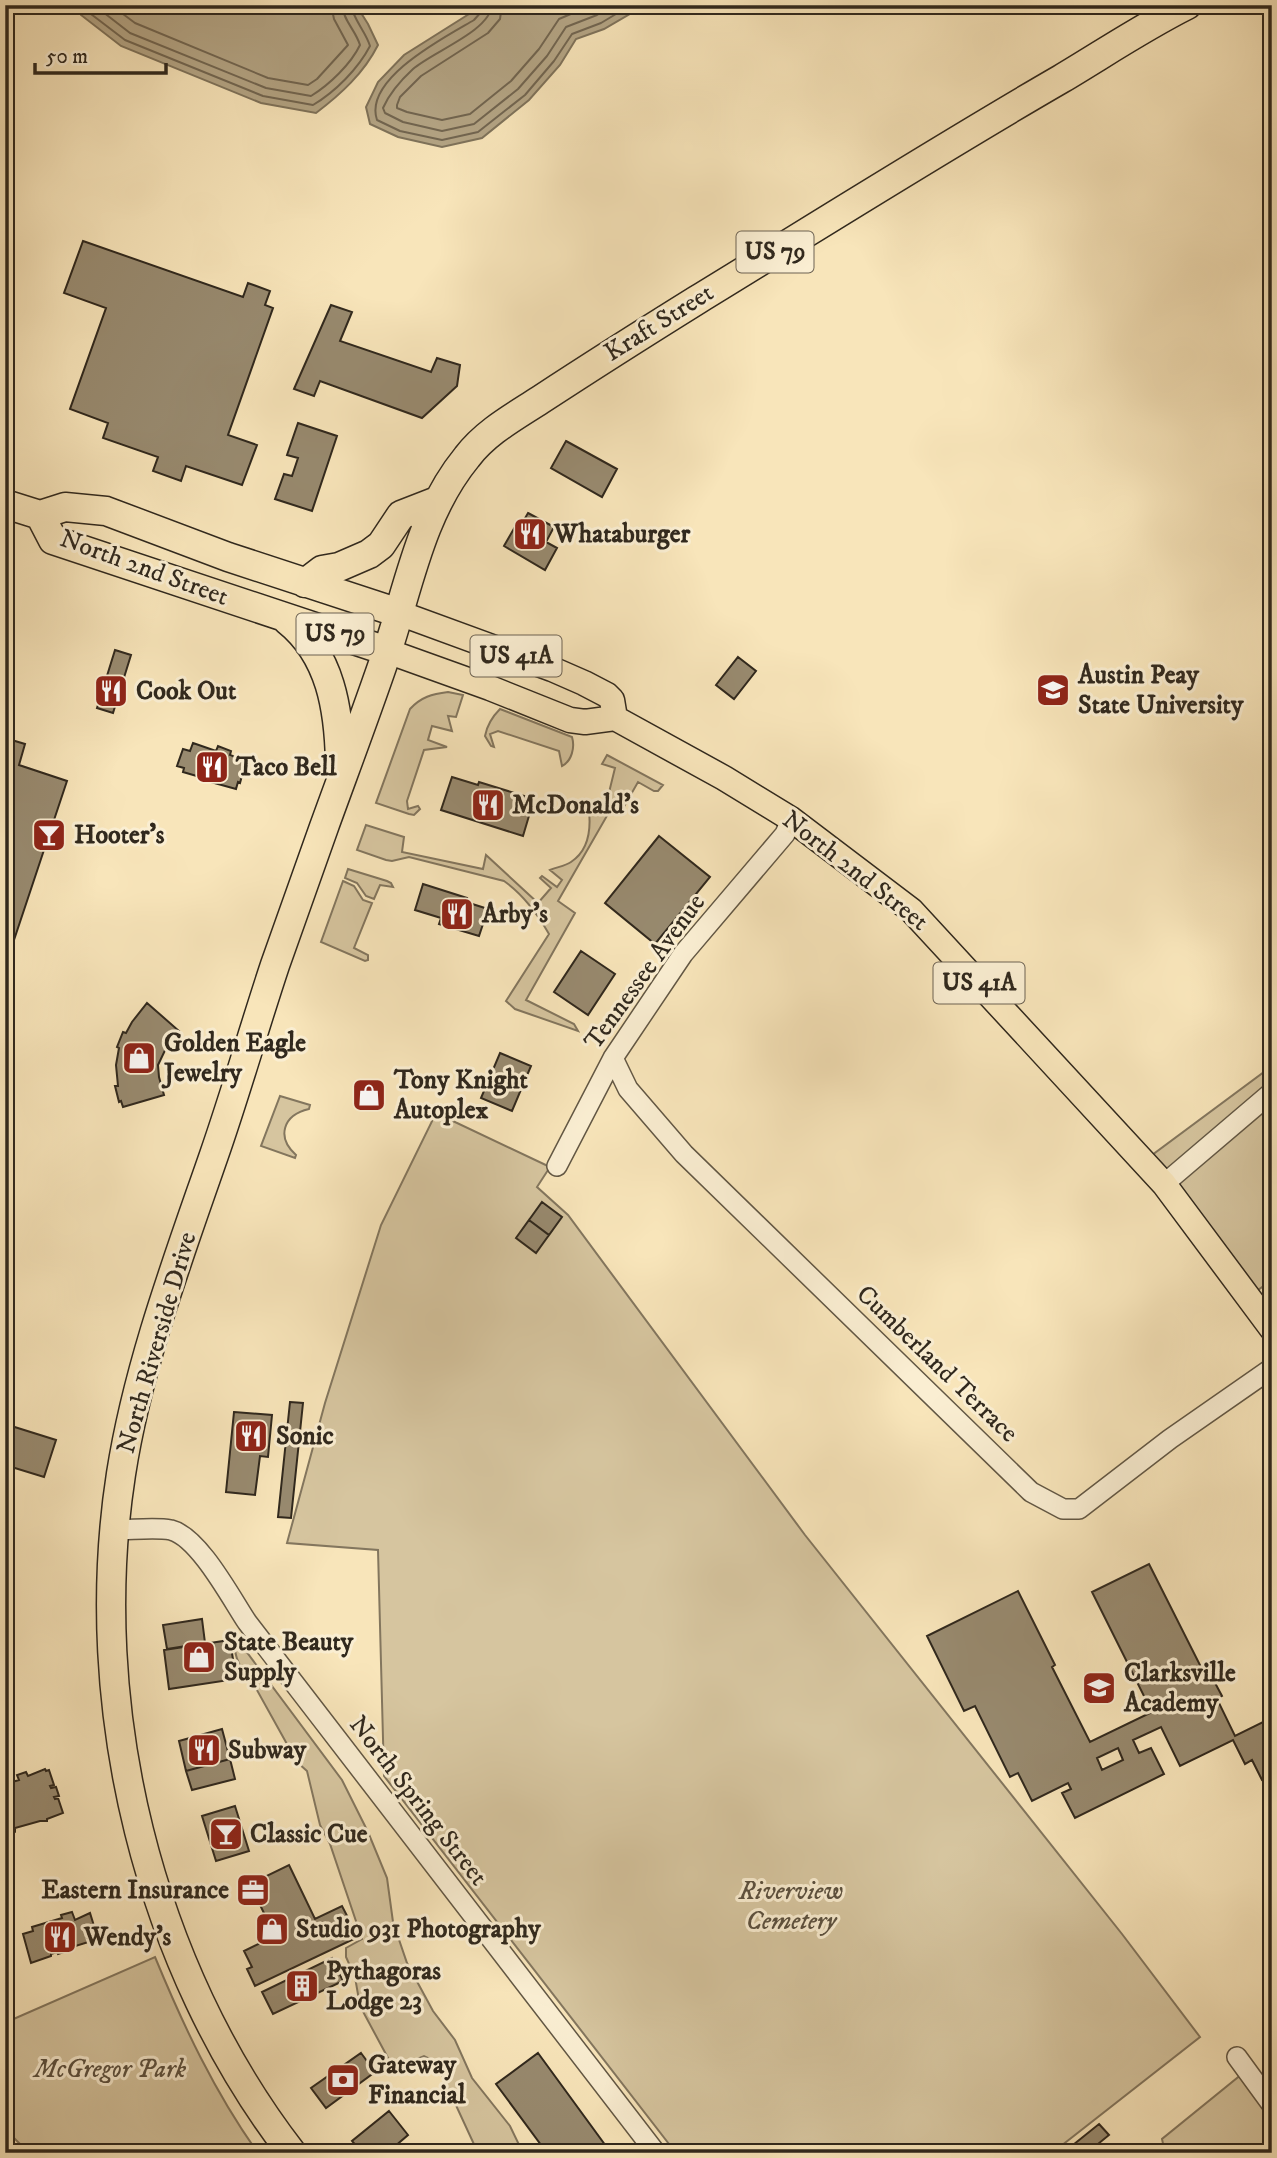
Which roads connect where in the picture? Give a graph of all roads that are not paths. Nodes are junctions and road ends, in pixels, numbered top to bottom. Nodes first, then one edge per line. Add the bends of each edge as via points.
1 (1187, 5) edge
2 (437, 501) junction
3 (5, 504) edge
4 (40, 516) junction
5 (305, 583) junction
6 (399, 613) junction
7 (283, 617) junction
8 (387, 651) junction
9 (615, 718) junction
10 (341, 780) junction
11 (792, 819) junction
12 (613, 1058) junction
13 (1272, 1093) edge
14 (557, 1166) dead end
15 (1164, 1184) junction
16 (1272, 1329) edge
17 (1272, 1368) edge
18 (115, 1530) junction
19 (1237, 2057) dead end
20 (1272, 2105) edge
21 (292, 2153) edge
22 (656, 2153) edge

1 - 2 highway, Kraft Street / US 79 via 931,155 586,368 468,454
2 - 5 highway, US 79 via 401,515 381,545 369,554 322,570
2 - 6 highway, Kraft Street / US 79
3 - 4 highway
4 - 5 highway, North 2nd Street / US 41A via 65,507 106,511
4 - 7 highway, North 2nd Street via 52,540
5 - 6 highway, North 2nd Street / US 41A
6 - 8 highway, North Riverside Drive
6 - 9 main road, North 2nd Street / US 41A via 584,683 607,695
7 - 8 highway, North 2nd Street / US 79
7 - 10 highway via 312,646 330,680 340,732
8 - 9 main road, North 2nd Street / US 41A via 570,720
8 - 10 highway, North Riverside Drive
9 - 11 main road, North 2nd Street / US 41A
10 - 18 highway, North Riverside Drive via 276,961 144,1372
11 - 12 street, Tennessee Avenue via 785,834 683,954
11 - 15 main road, North 2nd Street / US 41A via 911,910
12 - 14 street, Tennessee Avenue
12 - 17 street, Cumberland Terrace via 628,1089 684,1154 1031,1492 1063,1509 1079,1509
13 - 15 street
15 - 16 main road, North 2nd Street / US 41A
18 - 21 highway, North Riverside Drive via 113,1664 119,1724 144,1848 168,1926 211,2023 268,2122
18 - 22 street, North Spring Street via 170,1530 188,1538 202,1554 247,1622
19 - 20 street

